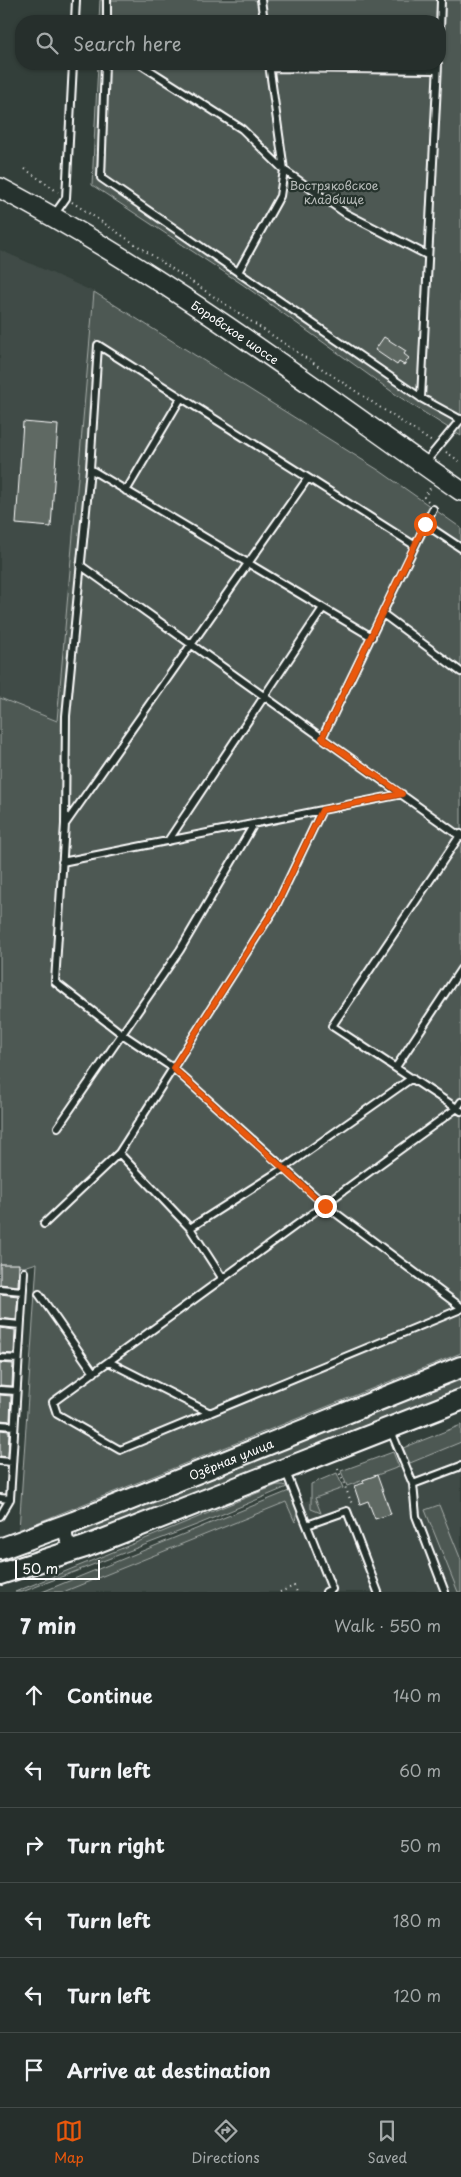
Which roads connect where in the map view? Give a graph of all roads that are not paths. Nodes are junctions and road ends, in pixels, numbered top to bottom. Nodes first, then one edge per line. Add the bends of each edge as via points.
1 (76, 0) edge
2 (108, 0) edge
3 (261, 0) edge
4 (442, 0) edge
5 (75, 15) edge
6 (107, 15) edge
7 (263, 15) edge
8 (441, 15) edge
9 (73, 70) edge
10 (105, 70) edge
11 (150, 70) edge
12 (271, 70) edge
13 (438, 70) edge
14 (284, 170) junction
15 (0, 188) edge
16 (53, 216) junction
17 (427, 255) junction
18 (238, 272) junction
19 (181, 398) junction
20 (421, 398) junction
21 (461, 419) edge
22 (423, 465) junction
23 (90, 469) junction
24 (308, 478) junction
25 (126, 491) junction
26 (461, 491) edge
27 (434, 508) dead end
28 (425, 524) junction
29 (414, 545) junction
30 (461, 548) edge
31 (248, 563) junction
32 (80, 565) junction
33 (323, 608) junction
34 (383, 614) junction
35 (372, 637) junction
36 (191, 644) junction
37 (461, 672) edge
38 (264, 696) junction
39 (322, 738) junction
40 (402, 794) junction
41 (322, 810) junction
42 (65, 824) junction
43 (254, 824) junction
44 (461, 835) edge
45 (168, 841) junction
46 (62, 862) junction
47 (461, 969) edge
48 (122, 1034) junction
49 (396, 1067) junction
50 (173, 1068) junction
51 (412, 1078) junction
52 (461, 1102) edge
53 (459, 1110) edge
54 (58, 1127) dead end
55 (119, 1153) junction
56 (284, 1168) junction
57 (325, 1206) junction
58 (44, 1224) dead end
59 (190, 1228) junction
60 (24, 1272) dead end
61 (224, 1279) junction
62 (0, 1289) edge
63 (22, 1291) junction
64 (39, 1294) dead end
65 (461, 1308) edge
66 (0, 1323) edge
67 (20, 1325) junction
68 (0, 1358) edge
69 (18, 1359) junction
70 (109, 1362) junction
71 (461, 1366) edge
72 (94, 1373) junction
73 (0, 1390) edge
74 (16, 1391) junction
75 (461, 1400) edge
76 (210, 1413) junction
77 (0, 1425) edge
78 (14, 1426) junction
79 (390, 1428) junction
80 (0, 1461) edge
81 (12, 1462) junction
82 (461, 1466) edge
83 (284, 1469) junction
84 (413, 1484) junction
85 (0, 1498) edge
86 (10, 1499) junction
87 (0, 1516) edge
88 (74, 1522) junction
89 (307, 1525) junction
90 (41, 1533) junction
91 (85, 1547) junction
92 (0, 1549) edge
93 (50, 1559) junction
94 (0, 1574) edge
95 (326, 1592) edge
96 (378, 1592) edge
97 (445, 1592) edge

1 - 5 lane
2 - 6 lane
3 - 7 lane
4 - 8 lane
9 - 16 lane via 66,198
10 - 18 lane via 101,178
11 - 14 lane via 242,128
12 - 14 lane
13 - 17 lane
14 - 17 lane via 345,213
14 - 18 lane via 280,196
15 - 16 street, Боровское шоссе
16 - 22 street, Боровское шоссе via 216,320
17 - 20 lane
18 - 20 lane
19 - 23 lane via 98,345
19 - 24 lane
19 - 25 lane
20 - 21 lane
21 - 22 lane
22 - 26 street, Боровское шоссе
23 - 25 lane
23 - 32 lane
24 - 29 lane
24 - 31 lane
25 - 31 lane
27 - 28 lane
28 - 29 lane
28 - 30 lane
29 - 34 lane
31 - 33 lane
31 - 36 lane
32 - 36 lane
32 - 42 lane via 66,716
33 - 35 lane
33 - 38 lane
34 - 35 lane
34 - 37 lane
35 - 39 lane
36 - 38 lane
36 - 42 lane
38 - 39 lane
38 - 45 lane
39 - 40 lane
40 - 41 lane
40 - 44 lane
41 - 43 lane
41 - 50 lane via 275,908
42 - 46 lane
43 - 45 lane
43 - 48 lane via 180,950
44 - 49 lane via 332,1026
45 - 46 lane
46 - 48 lane via 55,982
47 - 49 lane
48 - 50 lane
48 - 54 lane
49 - 51 lane
50 - 55 lane
50 - 56 lane
51 - 53 lane
51 - 56 lane
52 - 53 lane
53 - 57 lane
55 - 58 lane
55 - 59 lane
56 - 57 lane
56 - 59 lane
57 - 61 lane
57 - 65 lane
59 - 61 lane
60 - 63 lane
61 - 70 lane
62 - 63 lane
63 - 67 lane
64 - 72 lane
65 - 76 lane
66 - 67 lane
67 - 69 lane
68 - 69 lane
69 - 74 lane
70 - 72 lane
70 - 76 lane
71 - 88 main road, Озёрная улица
72 - 76 lane via 53,1402 57,1414 120,1450
73 - 74 lane
74 - 78 lane
75 - 79 main road
77 - 78 lane
78 - 81 lane
79 - 83 main road
79 - 84 lane
80 - 81 lane
81 - 86 lane
82 - 84 lane
83 - 89 lane
83 - 91 main road
84 - 97 lane via 416,1516
85 - 86 lane
86 - 87 lane
88 - 90 main road, Озёрная улица
88 - 91 street via 67,1528 66,1538 76,1548
89 - 95 lane via 332,1589
89 - 96 lane via 347,1511
90 - 92 main road, Озёрная улица
90 - 93 street via 50,1534 57,1540 57,1553
91 - 93 main road
93 - 94 main road

